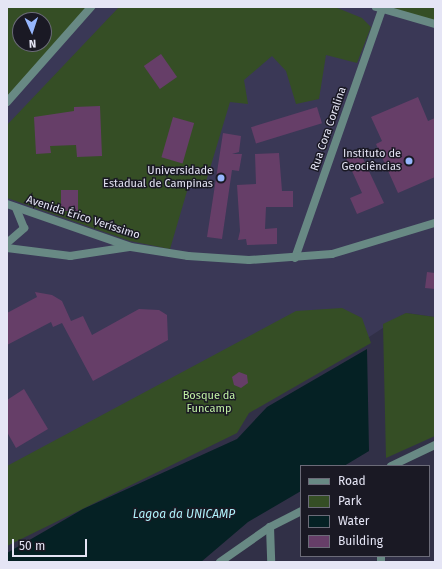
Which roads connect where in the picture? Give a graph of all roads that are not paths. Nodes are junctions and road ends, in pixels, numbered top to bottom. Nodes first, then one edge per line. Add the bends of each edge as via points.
1 (91, 7) edge
2 (381, 8) edge
3 (435, 24) edge
4 (7, 102) edge
5 (7, 204) edge
6 (16, 208) junction
7 (435, 223) edge
8 (7, 243) edge
9 (131, 247) junction
10 (7, 248) edge
11 (295, 258) junction
12 (435, 445) edge
13 (394, 465) edge
14 (300, 512) edge
15 (270, 527) junction
16 (220, 562) edge
17 (271, 562) edge

1 - 4 street
2 - 3 street
2 - 11 street, Rua Cora Coralina
5 - 6 street, Avenida Érico Veríssimo
6 - 8 street via 24,228
6 - 9 street, Avenida Érico Veríssimo
7 - 11 street, Avenida Érico Veríssimo via 366,246
9 - 10 street via 70,256
9 - 11 street, Avenida Érico Veríssimo via 188,256
12 - 13 street
14 - 15 street
15 - 16 street
15 - 17 street

